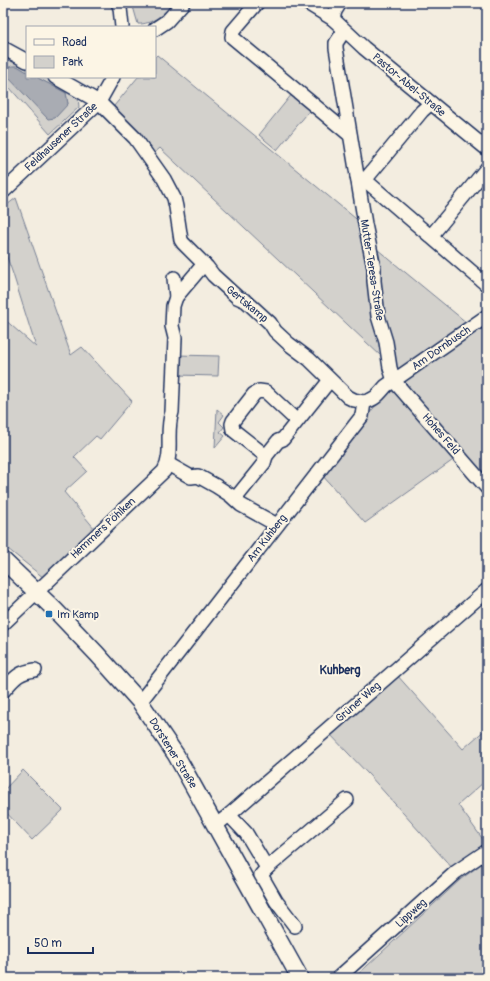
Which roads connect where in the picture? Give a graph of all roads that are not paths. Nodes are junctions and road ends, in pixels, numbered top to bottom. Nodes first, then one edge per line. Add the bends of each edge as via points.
1 (118, 3) edge
2 (183, 3) edge
3 (257, 3) edge
4 (307, 3) edge
5 (340, 3) edge
6 (333, 19) junction
7 (122, 26) edge
8 (156, 28) edge
9 (344, 31) junction
10 (3, 48) edge
11 (26, 60) edge
12 (58, 78) edge
13 (112, 78) edge
14 (99, 102) junction
15 (431, 103) junction
16 (350, 135) junction
17 (487, 149) edge
18 (487, 168) edge
19 (361, 178) junction
20 (3, 192) edge
21 (431, 236) junction
22 (204, 264) junction
23 (174, 278) dead end
24 (487, 285) edge
25 (176, 297) junction
26 (487, 316) edge
27 (330, 380) junction
28 (394, 381) junction
29 (364, 402) junction
30 (297, 421) junction
31 (266, 456) junction
32 (168, 464) junction
33 (487, 488) edge
34 (235, 499) junction
35 (277, 526) junction
36 (3, 560) edge
37 (487, 590) edge
38 (37, 592) junction
39 (3, 624) edge
40 (34, 670) dead end
41 (3, 690) edge
42 (140, 702) junction
43 (347, 800) dead end
44 (229, 815) junction
45 (215, 826) junction
46 (487, 851) edge
47 (267, 868) junction
48 (295, 926) dead end
49 (300, 978) edge
50 (338, 978) edge

1 - 7 street
2 - 8 street
3 - 16 street via 232,37
4 - 6 street
5 - 6 street
6 - 9 street, Pastor-Abel-Straße
9 - 15 street, Pastor-Abel-Straße
9 - 16 street, Mutter-Teresa-Straße via 336,43 336,48
10 - 11 street
12 - 14 street
13 - 14 street, Feldhausener Straße
14 - 20 street, Feldhausener Straße
14 - 22 street, Gertskamp via 135,138 164,179 176,207 181,240 179,248
15 - 17 street, Pastor-Abel-Straße
15 - 19 street
16 - 19 street, Mutter-Teresa-Straße
18 - 21 street
19 - 21 street
19 - 28 street, Mutter-Teresa-Straße via 378,316
21 - 24 street
22 - 25 street
22 - 27 street, Gertskamp
23 - 25 street
25 - 32 street via 172,326 175,338
26 - 28 street, Am Dornbusch
27 - 29 street, Gertskamp via 348,397
27 - 30 street
28 - 29 street via 375,398
28 - 33 street, Hohes Feld
29 - 35 street, Am Kuhberg via 362,416
30 - 31 street
30 - 31 street via 266,392 259,391 254,394 233,421 232,428
31 - 34 street via 264,463
32 - 34 street via 191,477 198,476
32 - 38 street, Hemmers Pöhlken via 164,472
34 - 35 street
35 - 42 street, Am Kuhberg
36 - 38 main road, Dorstener Straße
37 - 44 street, Grüner Weg
38 - 39 street
38 - 42 main road, Dorstener Straße
40 - 41 street via 16,676
42 - 45 main road, Dorstener Straße via 176,755
43 - 47 street
44 - 45 street, Grüner Weg
44 - 47 street via 246,833
45 - 49 main road, Dorstener Straße
46 - 50 street, Lippweg via 456,872
47 - 48 street via 261,874 276,901

